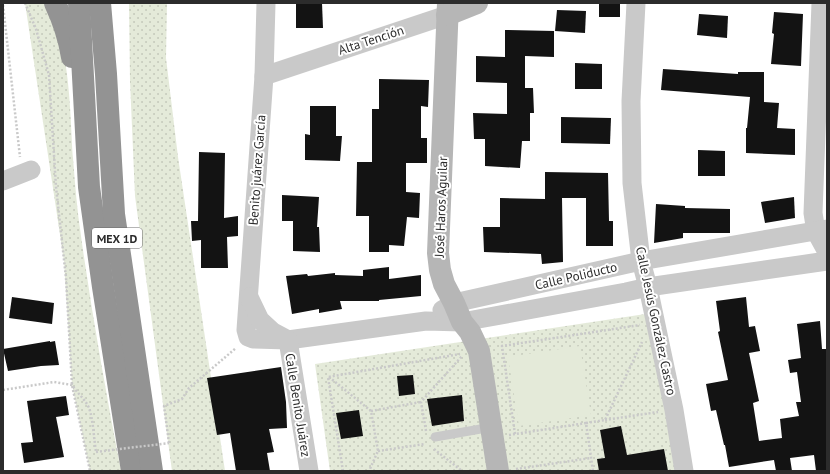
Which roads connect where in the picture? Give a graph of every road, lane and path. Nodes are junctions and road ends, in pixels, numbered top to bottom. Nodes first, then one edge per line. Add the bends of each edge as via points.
1 (25, 3) edge
2 (55, 3) edge
3 (79, 3) edge
4 (100, 3) edge
5 (114, 3) edge
6 (266, 3) edge
7 (477, 3) edge
8 (636, 3) edge
9 (821, 3) edge
10 (3, 4) edge
11 (447, 9) edge
12 (106, 74) junction
13 (264, 76) junction
14 (86, 148) junction
15 (26, 172) joint
16 (3, 181) edge
17 (822, 230) edge
18 (827, 252) edge
19 (641, 261) junction
20 (827, 261) edge
21 (648, 287) junction
22 (248, 295) junction
23 (458, 312) junction
24 (644, 324) dead end
25 (248, 337) junction
26 (645, 337) dead end
27 (288, 340) junction
28 (464, 354) junction
29 (465, 361) dead end
30 (328, 377) junction
31 (72, 385) junction
32 (3, 390) edge
33 (421, 402) junction
34 (674, 410) junction
35 (371, 411) junction
36 (605, 420) junction
37 (586, 423) junction
38 (492, 432) junction
39 (515, 434) junction
40 (430, 437) joint
41 (428, 444) dead end
42 (433, 448) dead end
43 (378, 451) junction
44 (591, 458) junction
45 (505, 470) edge
46 (90, 471) edge
47 (132, 471) edge
48 (152, 471) edge
49 (309, 471) edge
50 (343, 471) edge
51 (368, 471) edge
52 (462, 471) edge
53 (593, 471) edge
54 (684, 471) edge

1 - 31 path via 36,29 49,75
2 - 14 highway via 70,45
3 - 14 highway, MEX 1D
4 - 12 highway, MEX 1D
5 - 12 highway via 112,42
6 - 13 street, Benito juárez García
7 - 11 street, Alta Tención
8 - 19 street, Calle Jesús González Castro via 631,116 632,183
9 - 17 street via 813,213
10 - 15 path
11 - 13 street, Alta Tención
11 - 23 street, José Haros Aguilar via 438,253 444,284
12 - 48 highway, MEX 1D via 114,214
13 - 22 street, Benito juárez García
14 - 47 highway, MEX 1D via 103,287
15 - 16 street
17 - 18 street
17 - 19 street, Calle Poliducto
19 - 21 street, Calle Jesús González Castro
19 - 23 street, Calle Poliducto
20 - 21 street, Calle Poliducto
21 - 23 street, Calle Poliducto via 626,292
21 - 34 street, Calle Jesús González Castro
22 - 25 street, Benito juárez García
22 - 27 street via 260,320 273,332
23 - 27 street, Calle Poliducto via 426,321
23 - 38 street, José Haros Aguilar via 479,351
24 - 39 path via 502,346
25 - 27 street, Calle Poliducto
25 - 31 path, bridge via 189,388 182,399 164,406 169,443 96,452 90,410
26 - 36 path
27 - 49 street, Calle Benito Juárez
28 - 29 path
28 - 30 path
28 - 33 path
30 - 35 path
30 - 50 path
31 - 32 path via 54,382
31 - 46 path
33 - 35 path
33 - 40 path
34 - 36 path
34 - 54 street, Calle Jesús González Castro
35 - 43 path
36 - 37 path
37 - 39 path
37 - 44 path
38 - 39 path
38 - 40 lane
38 - 45 street, José Haros Aguilar
41 - 43 path
42 - 52 path
43 - 51 path
44 - 45 path
44 - 53 path

